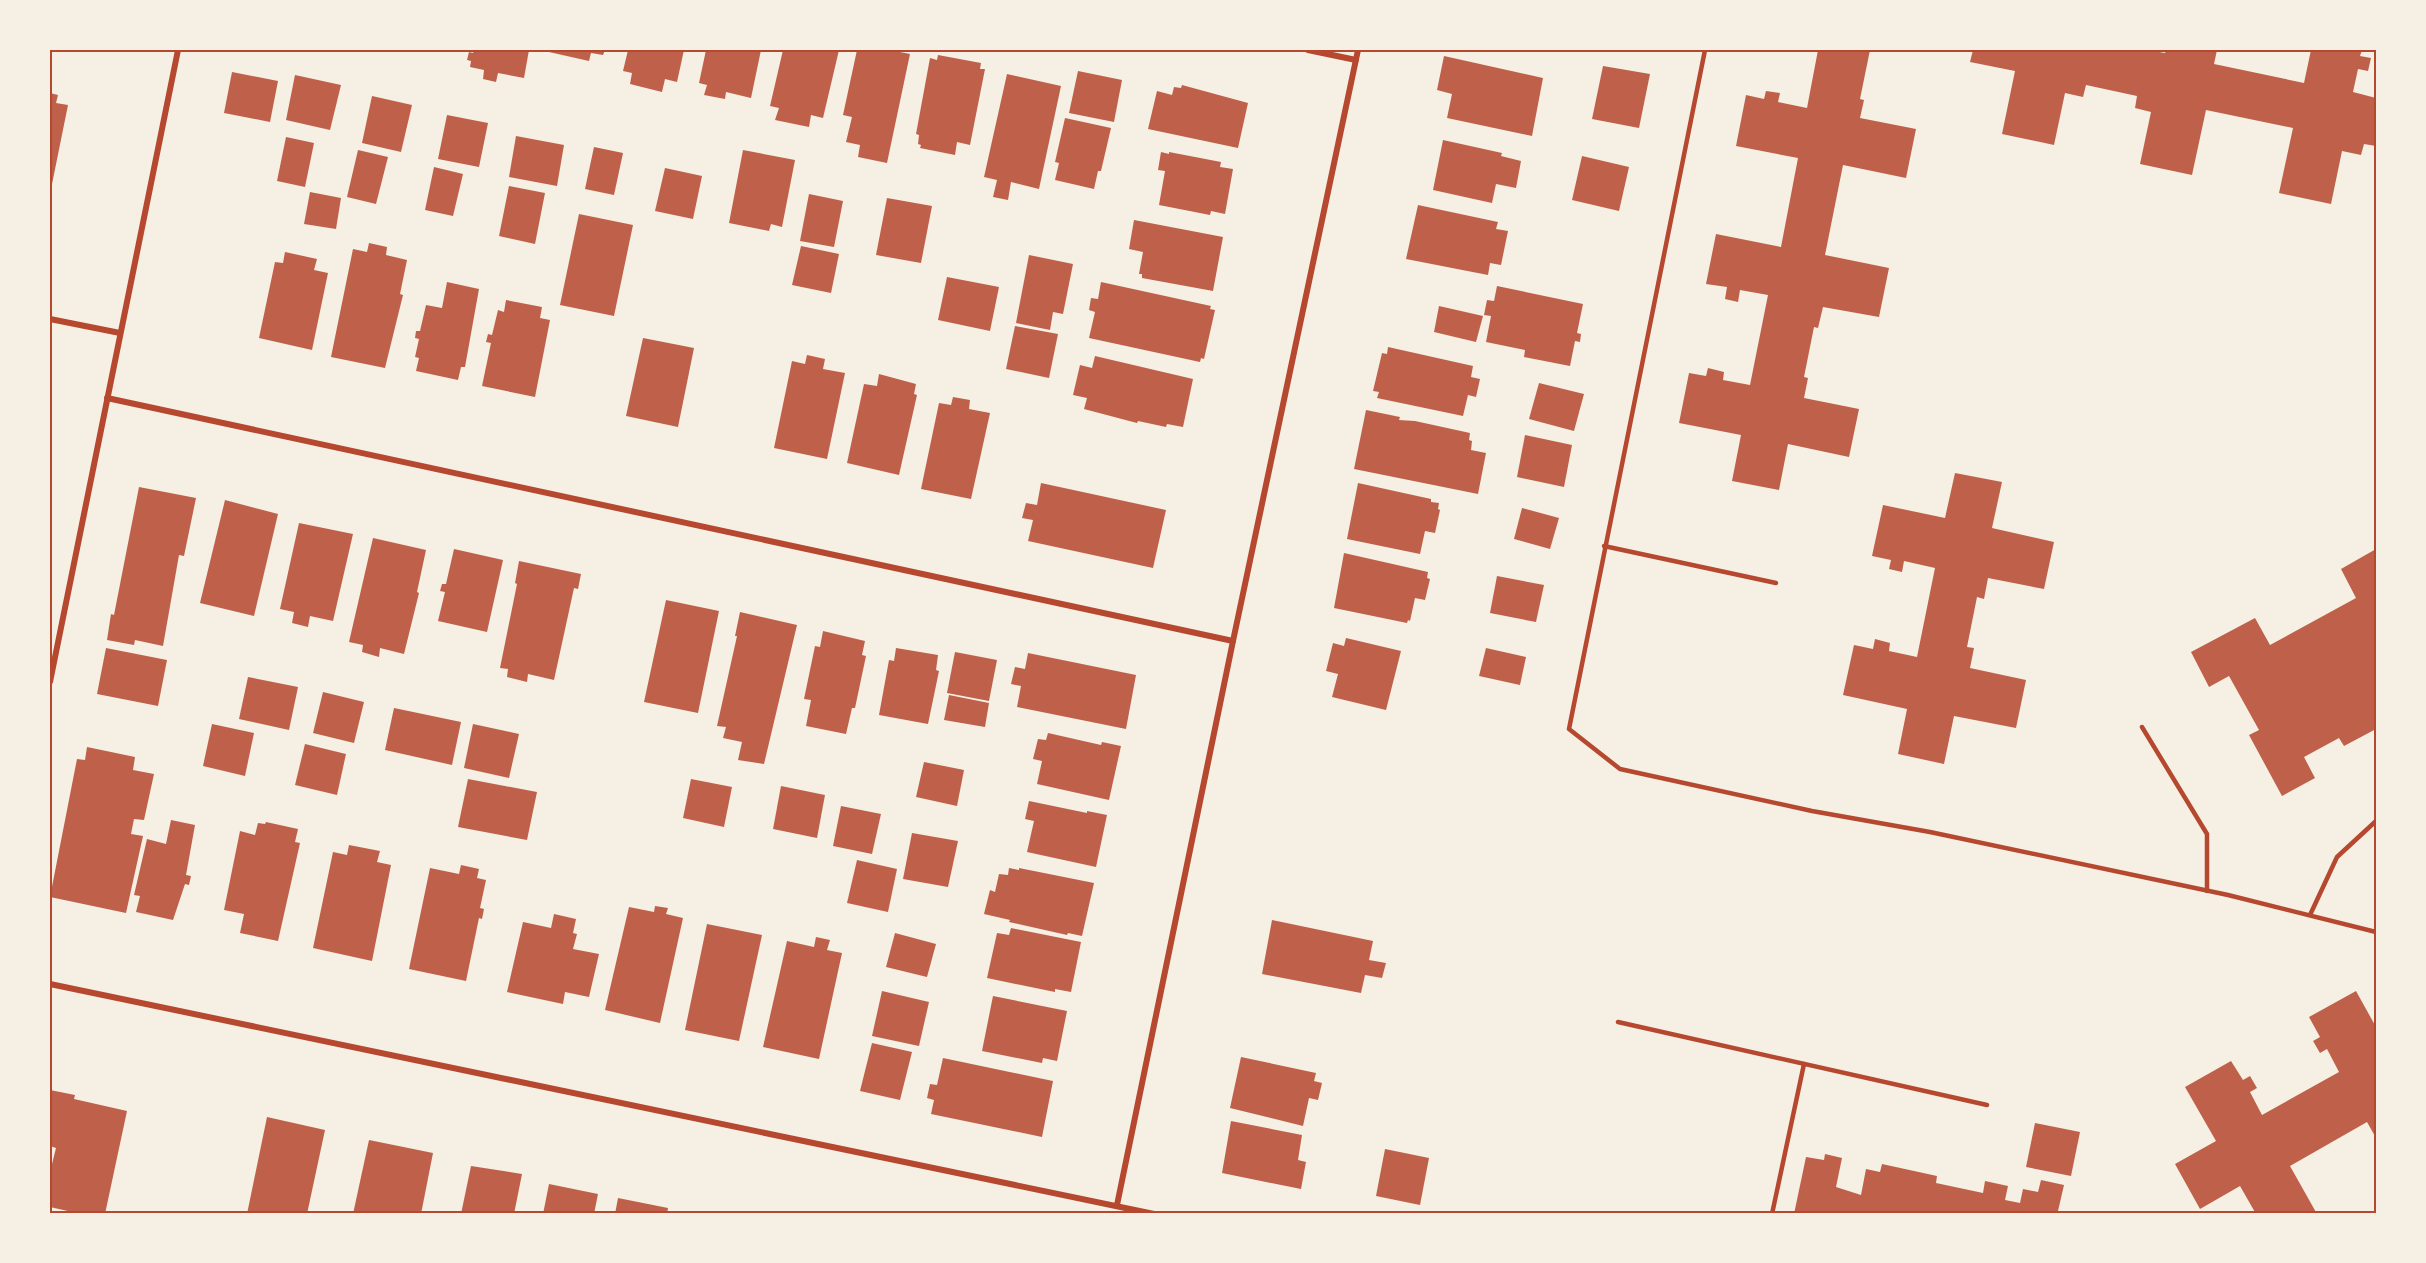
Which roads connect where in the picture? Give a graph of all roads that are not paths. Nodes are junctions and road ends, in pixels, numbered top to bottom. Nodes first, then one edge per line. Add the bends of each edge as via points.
1 (178, 50) edge
2 (1308, 50) edge
3 (1358, 50) edge
4 (1705, 50) edge
5 (1356, 60) junction
6 (50, 319) edge
7 (120, 333) junction
8 (106, 398) junction
9 (1604, 546) junction
10 (1776, 583) dead end
11 (1233, 641) junction
12 (50, 682) edge
13 (2142, 727) dead end
14 (2376, 821) edge
15 (2207, 891) junction
16 (2310, 915) junction
17 (2376, 932) edge
18 (50, 984) edge
19 (1618, 1022) dead end
20 (1804, 1064) junction
21 (1987, 1105) dead end
22 (1117, 1205) junction
23 (1154, 1214) edge
24 (1772, 1214) edge

1 - 7 street
2 - 5 street
3 - 5 street
4 - 9 lane
5 - 11 street
6 - 7 street
7 - 8 street
8 - 11 street
8 - 12 street
9 - 10 lane
9 - 15 lane via 1569,729 1620,769
11 - 22 street
13 - 15 lane via 2207,834
14 - 16 lane via 2337,857
15 - 16 lane
16 - 17 lane
18 - 22 street
19 - 20 lane
20 - 21 lane
20 - 24 lane
22 - 23 street

